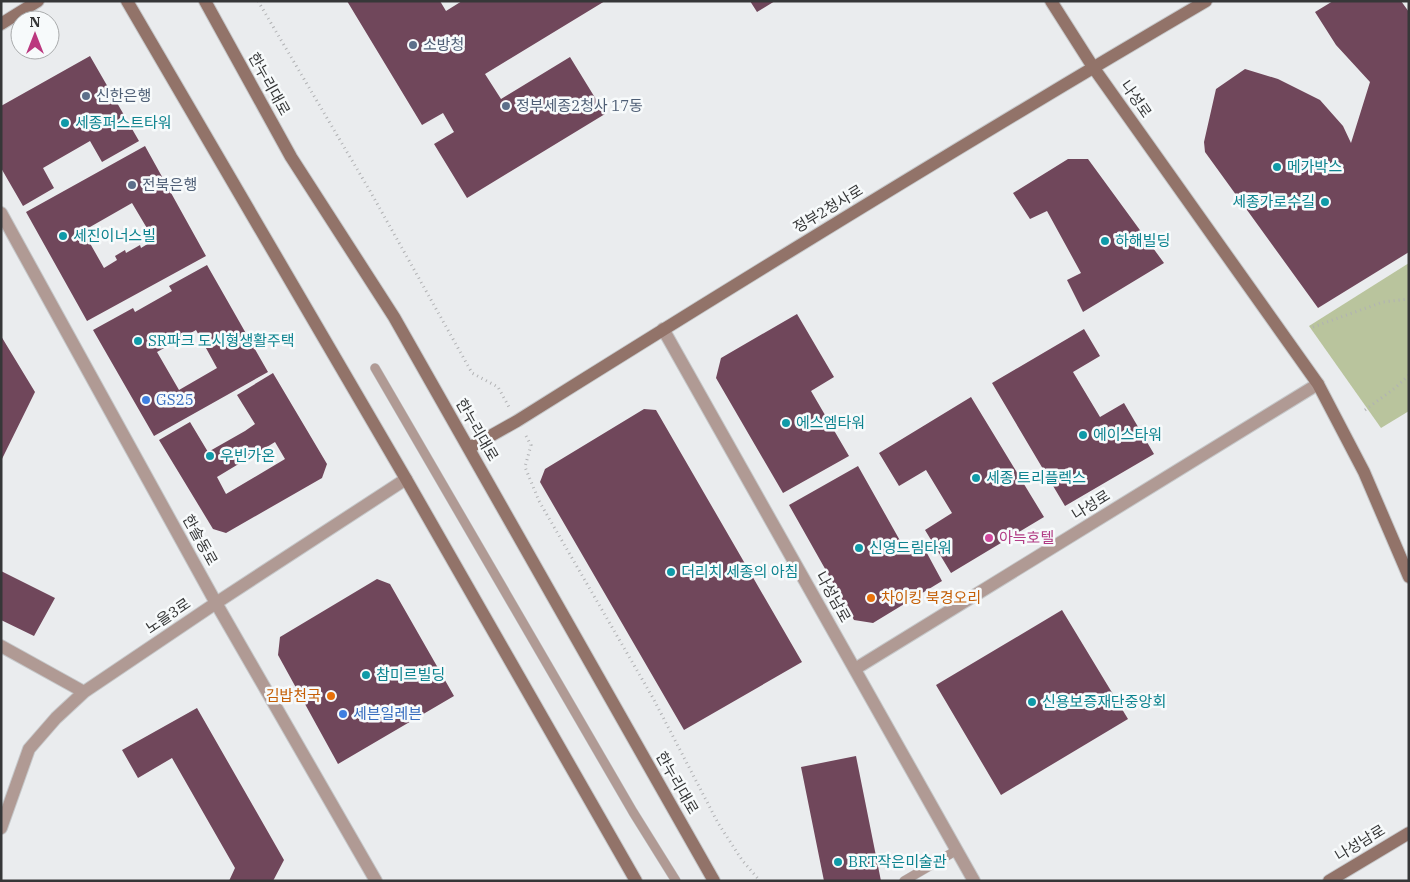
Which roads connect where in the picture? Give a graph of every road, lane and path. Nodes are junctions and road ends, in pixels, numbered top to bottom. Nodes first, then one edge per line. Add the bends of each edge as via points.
1 (38, 1) edge
2 (127, 1) edge
3 (205, 1) edge
4 (258, 1) edge
5 (1051, 1) edge
6 (1206, 1) edge
7 (1, 24) edge
8 (1093, 67) junction
9 (1, 213) edge
10 (1409, 299) edge
11 (1313, 327) dead end
12 (663, 329) junction
13 (375, 368) dead end
14 (1409, 375) edge
15 (1318, 384) junction
16 (498, 387) dead end
17 (1365, 410) dead end
18 (531, 445) dead end
19 (469, 448) junction
20 (406, 478) junction
21 (1409, 577) edge
22 (216, 603) junction
23 (1, 646) edge
24 (855, 669) junction
25 (84, 692) junction
26 (1, 828) edge
27 (1409, 833) edge
28 (958, 850) junction
29 (376, 881) edge
30 (636, 881) edge
31 (676, 881) edge
32 (714, 881) edge
33 (760, 881) edge
34 (904, 881) edge
35 (974, 881) edge
36 (1328, 881) edge

1 - 7 street
2 - 20 street
3 - 19 street, 한누리대로 via 291,157 394,317
4 - 16 path via 472,373
5 - 8 street, 나성로
6 - 8 street, 정부2청사로
8 - 12 street, 정부2청사로
8 - 15 street, 나성로
9 - 22 street, 한솔동로
10 - 11 path via 1383,302
12 - 19 street, 정부2청사로
12 - 24 street, 나성남로
13 - 31 lane
14 - 17 path
15 - 21 street, 나성로 via 1364,472
15 - 24 street, 나성로
18 - 33 path via 525,467 539,501 653,698 718,823
19 - 32 street, 한누리대로
20 - 22 street, 노을3로
20 - 30 street
22 - 25 street, 노을3로
22 - 29 street, 한솔동로
23 - 25 street
24 - 28 street, 나성남로
25 - 26 street, 노을3로 via 29,749
27 - 36 street, 나성남로
28 - 34 lane
28 - 35 street, 나성남로

